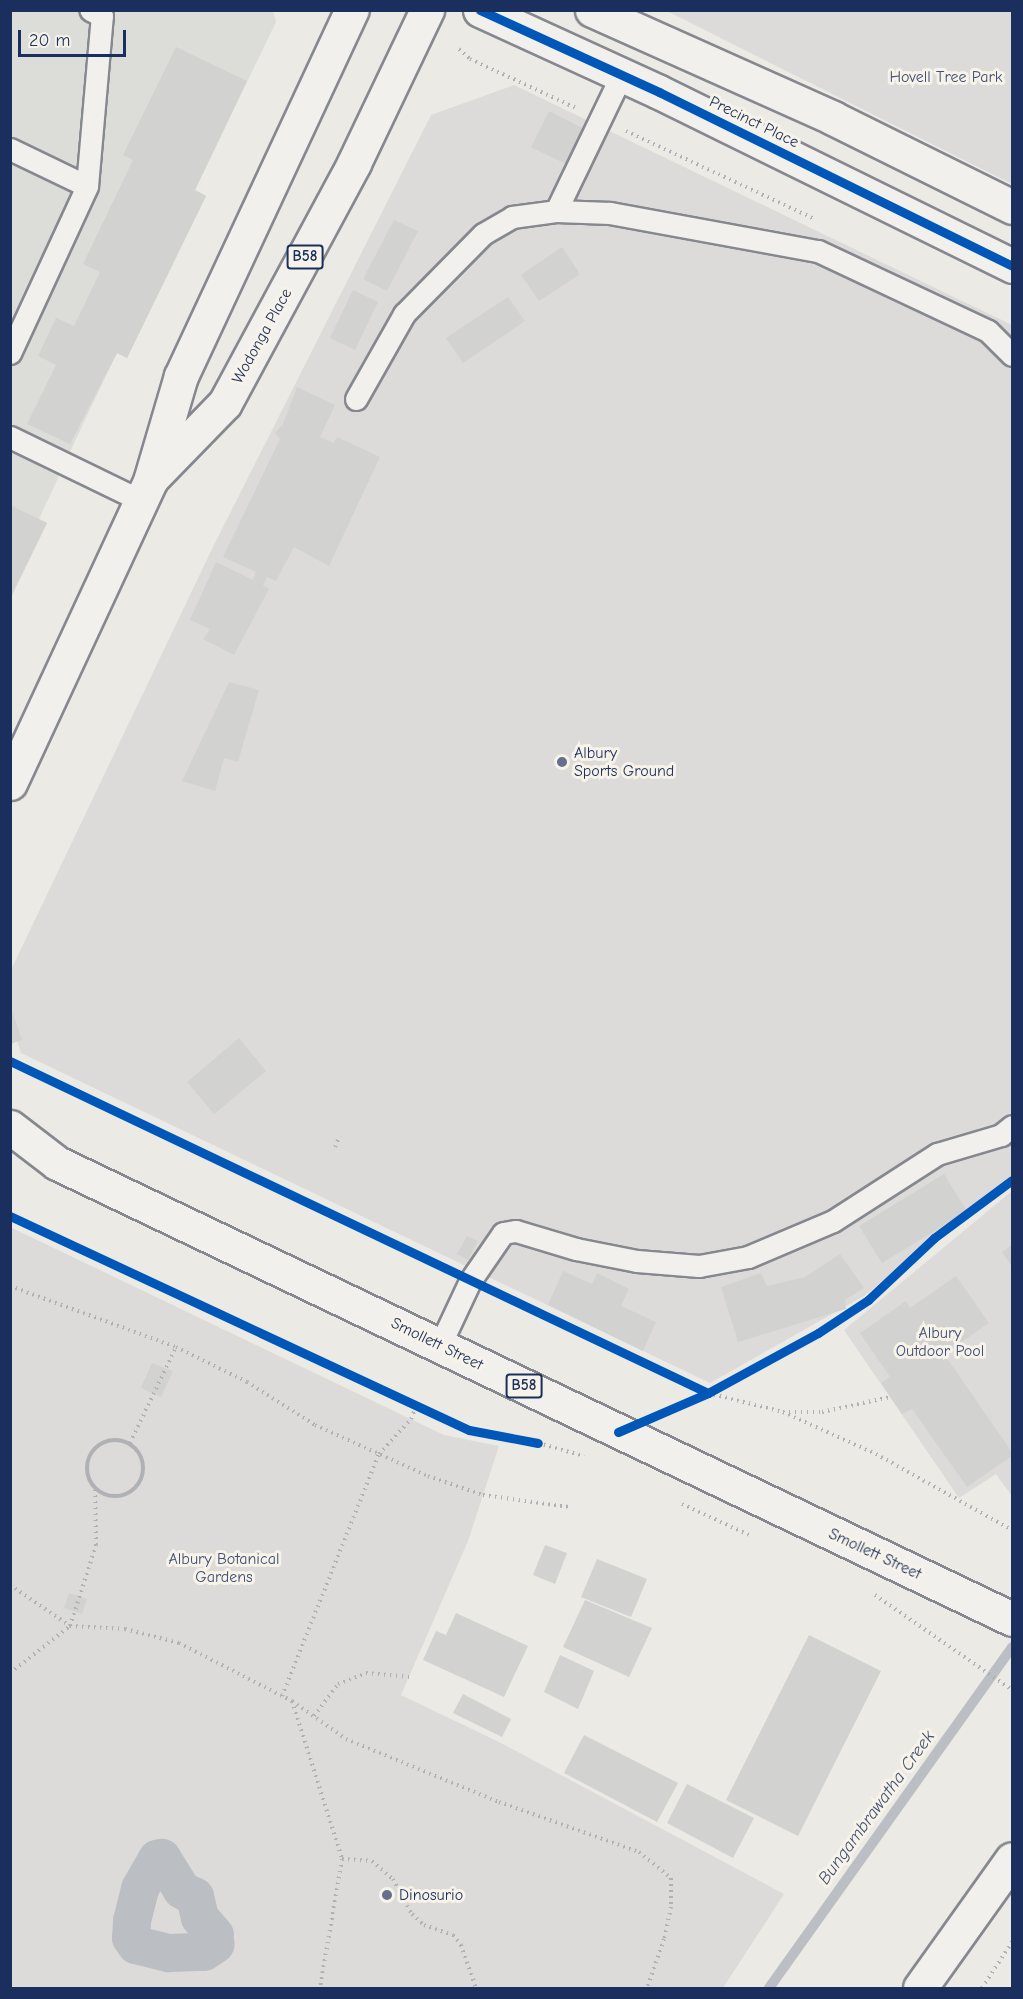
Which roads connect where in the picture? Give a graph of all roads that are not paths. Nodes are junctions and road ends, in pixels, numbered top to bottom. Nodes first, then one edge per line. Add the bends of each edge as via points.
1 (90, 10) edge
2 (352, 10) edge
3 (427, 10) edge
4 (480, 10) edge
5 (598, 13) edge
6 (681, 47) junction
7 (585, 59) junction
8 (622, 74) junction
9 (659, 92) junction
10 (10, 149) edge
11 (87, 186) junction
12 (1012, 207) edge
13 (556, 211) junction
14 (1012, 266) edge
15 (10, 353) edge
16 (1012, 356) edge
17 (356, 399) dead end
18 (10, 436) edge
19 (145, 491) junction
20 (10, 783) edge
21 (1012, 1126) edge
22 (10, 1127) edge
23 (10, 1154) edge
24 (57, 1163) junction
25 (440, 1345) junction
26 (1002, 1614) edge
27 (1012, 1859) edge
28 (920, 1989) edge

1 - 11 lane via 102,16
2 - 19 main road, Wodonga Place / B58 via 181,376
3 - 19 main road, Wodonga Place / B58 via 354,163 225,403
4 - 7 main road, Precinct Place
5 - 6 main road
5 - 7 main road
6 - 9 main road
6 - 12 main road
7 - 8 main road, Precinct Place
8 - 9 main road, Precinct Place
8 - 13 lane
9 - 14 main road, Precinct Place
10 - 11 lane
11 - 15 lane
13 - 16 lane via 610,213 819,250 988,331
13 - 17 lane via 512,217 483,234 404,314
18 - 19 lane
19 - 20 main road, Wodonga Place / B58
21 - 25 lane via 1001,1135 937,1154 833,1221 748,1257 699,1266 637,1260 576,1249 516,1231 503,1233 470,1281
22 - 24 main road, Smollett Street / B58
23 - 24 main road, Smollett Street / B58
24 - 25 main road, Smollett Street / B58
25 - 26 main road, Smollett Street / B58
27 - 28 main road

